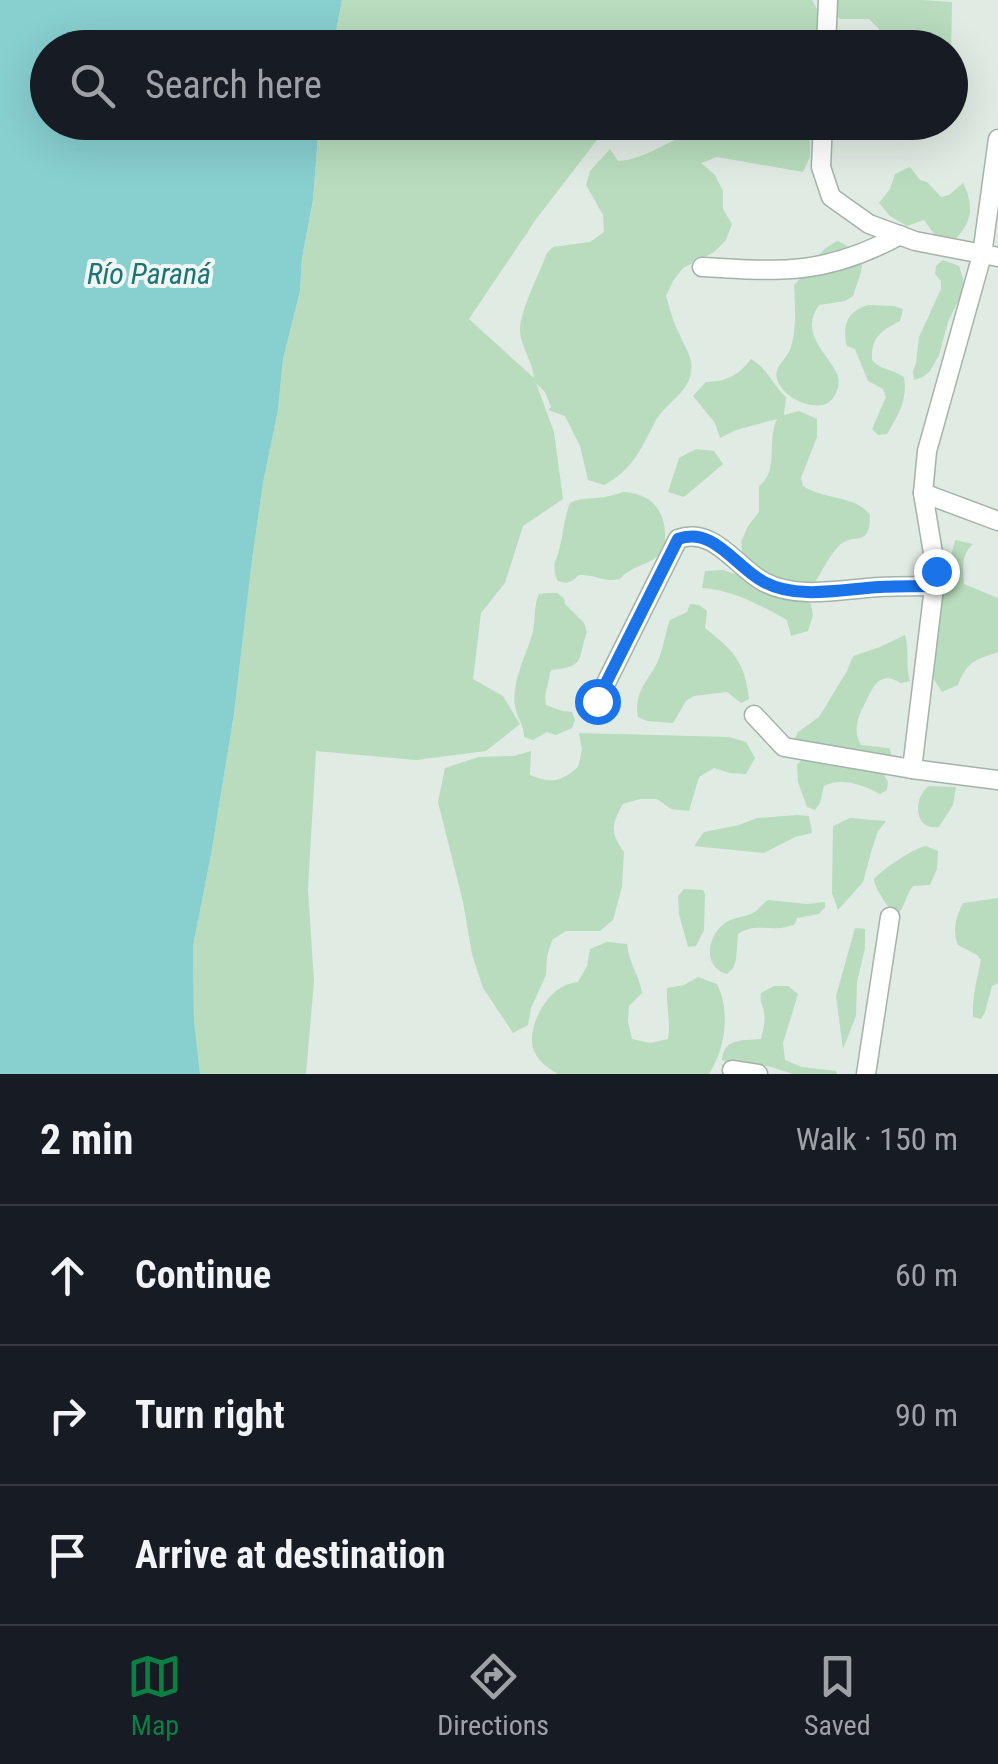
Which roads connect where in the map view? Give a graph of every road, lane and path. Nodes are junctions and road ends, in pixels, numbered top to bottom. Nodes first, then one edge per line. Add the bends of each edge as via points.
1 (828, 0) edge
2 (827, 30) edge
3 (998, 139) edge
4 (822, 140) edge
5 (900, 235) junction
6 (990, 256) edge
7 (702, 267) dead end
8 (924, 494) junction
9 (998, 521) edge
10 (934, 586) junction
11 (597, 701) dead end
12 (754, 715) dead end
13 (912, 769) junction
14 (998, 780) edge
15 (890, 917) dead end
16 (732, 1070) dead end
17 (758, 1074) edge
18 (866, 1074) edge

1 - 2 street
3 - 6 street
4 - 5 street via 830,196 869,224
5 - 6 street
5 - 7 street via 830,265 788,271
6 - 8 street via 927,451
8 - 9 street
8 - 10 street
10 - 11 street via 804,593 765,583 705,536 690,534 678,539
10 - 13 street
12 - 13 street via 784,747
13 - 14 street
15 - 18 street
16 - 17 street

